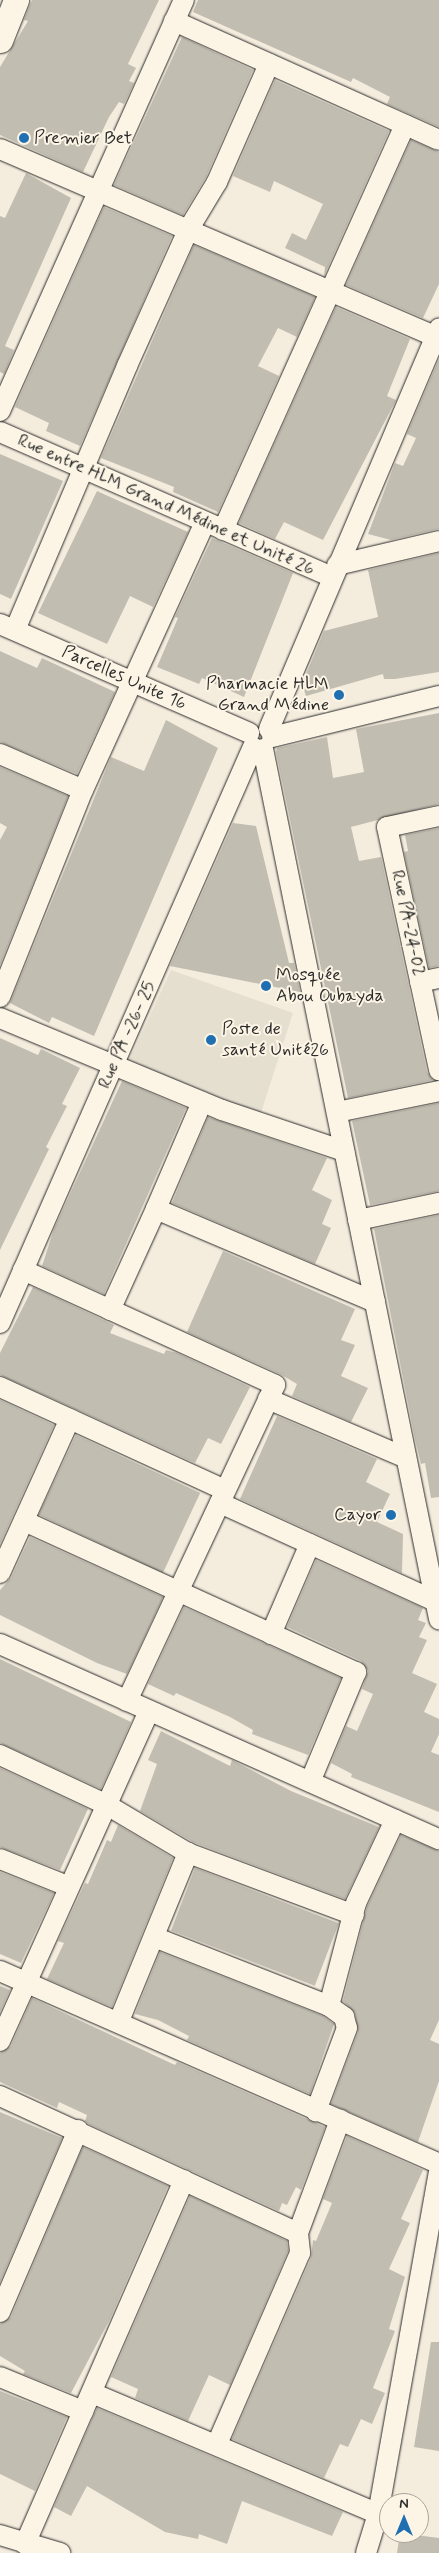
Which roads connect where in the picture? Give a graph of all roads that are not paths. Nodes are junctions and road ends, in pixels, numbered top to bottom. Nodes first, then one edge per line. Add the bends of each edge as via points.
1 (16, 0) edge
2 (184, 0) edge
3 (174, 21) junction
4 (0, 40) edge
5 (269, 64) junction
6 (405, 125) junction
7 (439, 140) edge
8 (0, 149) edge
9 (98, 191) junction
10 (188, 230) junction
11 (329, 291) junction
12 (438, 334) edge
13 (0, 411) edge
14 (0, 432) edge
15 (83, 469) junction
16 (205, 522) junction
17 (223, 530) junction
18 (439, 541) edge
19 (334, 571) junction
20 (7, 627) edge
21 (135, 683) junction
22 (439, 696) edge
23 (261, 739) junction
24 (0, 754) edge
25 (83, 790) junction
26 (439, 816) edge
27 (430, 980) edge
28 (0, 997) edge
29 (1, 1020) edge
30 (113, 1065) junction
31 (439, 1070) edge
32 (439, 1091) edge
33 (202, 1102) junction
34 (336, 1112) junction
35 (344, 1151) junction
36 (439, 1203) edge
37 (156, 1209) junction
38 (358, 1220) junction
39 (23, 1270) junction
40 (375, 1302) junction
41 (110, 1310) junction
42 (0, 1323) edge
43 (0, 1387) edge
44 (268, 1399) junction
45 (70, 1419) junction
46 (406, 1458) junction
47 (222, 1497) junction
48 (24, 1521) junction
49 (431, 1537) edge
50 (310, 1544) junction
51 (0, 1573) edge
52 (178, 1591) junction
53 (437, 1610) edge
54 (271, 1634) junction
55 (0, 1644) edge
56 (127, 1701) junction
57 (149, 1710) junction
58 (0, 1756) edge
59 (310, 1782) junction
60 (106, 1805) junction
61 (396, 1820) junction
62 (439, 1839) edge
63 (188, 1853) junction
64 (0, 1859) edge
65 (67, 1886) junction
66 (354, 1915) junction
67 (154, 1937) junction
68 (0, 1971) edge
69 (26, 1982) junction
70 (329, 2006) junction
71 (119, 2021) junction
72 (0, 2040) edge
73 (0, 2096) edge
74 (316, 2111) junction
75 (340, 2120) junction
76 (78, 2130) junction
77 (439, 2164) edge
78 (439, 2172) edge
79 (184, 2180) junction
80 (435, 2214) edge
81 (298, 2233) junction
82 (0, 2312) edge
83 (0, 2377) edge
84 (92, 2393) junction
85 (82, 2411) junction
86 (218, 2444) junction
87 (378, 2514) junction
88 (0, 2535) edge
89 (26, 2544) junction
90 (60, 2553) edge
91 (366, 2553) edge

1 - 4 main road
2 - 3 street
3 - 5 street
3 - 9 street
5 - 6 street
5 - 10 street via 217,182
6 - 7 street
6 - 11 street
8 - 9 street
9 - 10 street
9 - 13 street
10 - 11 street
10 - 15 street
11 - 12 street
11 - 17 street
12 - 19 street, Rue PA -26- 25
14 - 15 street, Rue entre HLM Grand Médine et Unité 26
15 - 16 street, Rue entre HLM Grand Médine et Unité 26
15 - 20 street
16 - 17 street, Rue entre HLM Grand Médine et Unité 26
16 - 21 street
17 - 19 street, Rue entre HLM Grand Médine et Unité 26
18 - 19 street
19 - 23 street, Rue PA -26- 25
20 - 21 street, Parcelles Unite 16
21 - 23 street, Parcelles Unite 16
21 - 25 street
22 - 23 street
23 - 30 street, Rue PA -26- 25
23 - 34 street
24 - 25 street
25 - 28 street
26 - 27 street, Rue PA-24-02 via 387,827
27 - 31 street, Rue PA-24-02
29 - 30 street
30 - 33 street
30 - 39 street, Rue PA -26- 25
32 - 34 street
33 - 35 street
33 - 37 street
34 - 35 street
35 - 38 street
36 - 38 street
37 - 40 street
37 - 41 street
38 - 40 street
39 - 41 street
39 - 42 street, Rue PA -26- 25
40 - 46 street
41 - 44 street via 274,1385
43 - 45 street
44 - 46 street
44 - 47 street
45 - 47 street
45 - 48 street
46 - 49 street
47 - 50 street
47 - 52 street
48 - 51 street
48 - 52 street
49 - 53 street
50 - 53 street
50 - 54 street
52 - 54 street
52 - 56 street
54 - 59 street via 356,1672
55 - 56 street
56 - 57 street
57 - 59 street
57 - 60 street
58 - 60 street
59 - 61 street
60 - 63 street
60 - 65 street
61 - 62 street
61 - 66 street via 356,1903
63 - 66 street
63 - 67 street
64 - 65 street
65 - 69 street
66 - 70 street
67 - 70 street
67 - 71 street
68 - 69 street
69 - 71 street
69 - 72 street
70 - 74 street via 344,2017 347,2028
71 - 74 street
73 - 76 street
74 - 75 street
75 - 77 street
75 - 81 street
76 - 79 street
76 - 82 street
78 - 80 street
79 - 81 street
79 - 84 street
80 - 87 street
81 - 86 street via 300,2253
83 - 85 street
84 - 85 street
84 - 86 street
85 - 89 street
86 - 87 street
87 - 91 street
88 - 89 street
89 - 90 street

